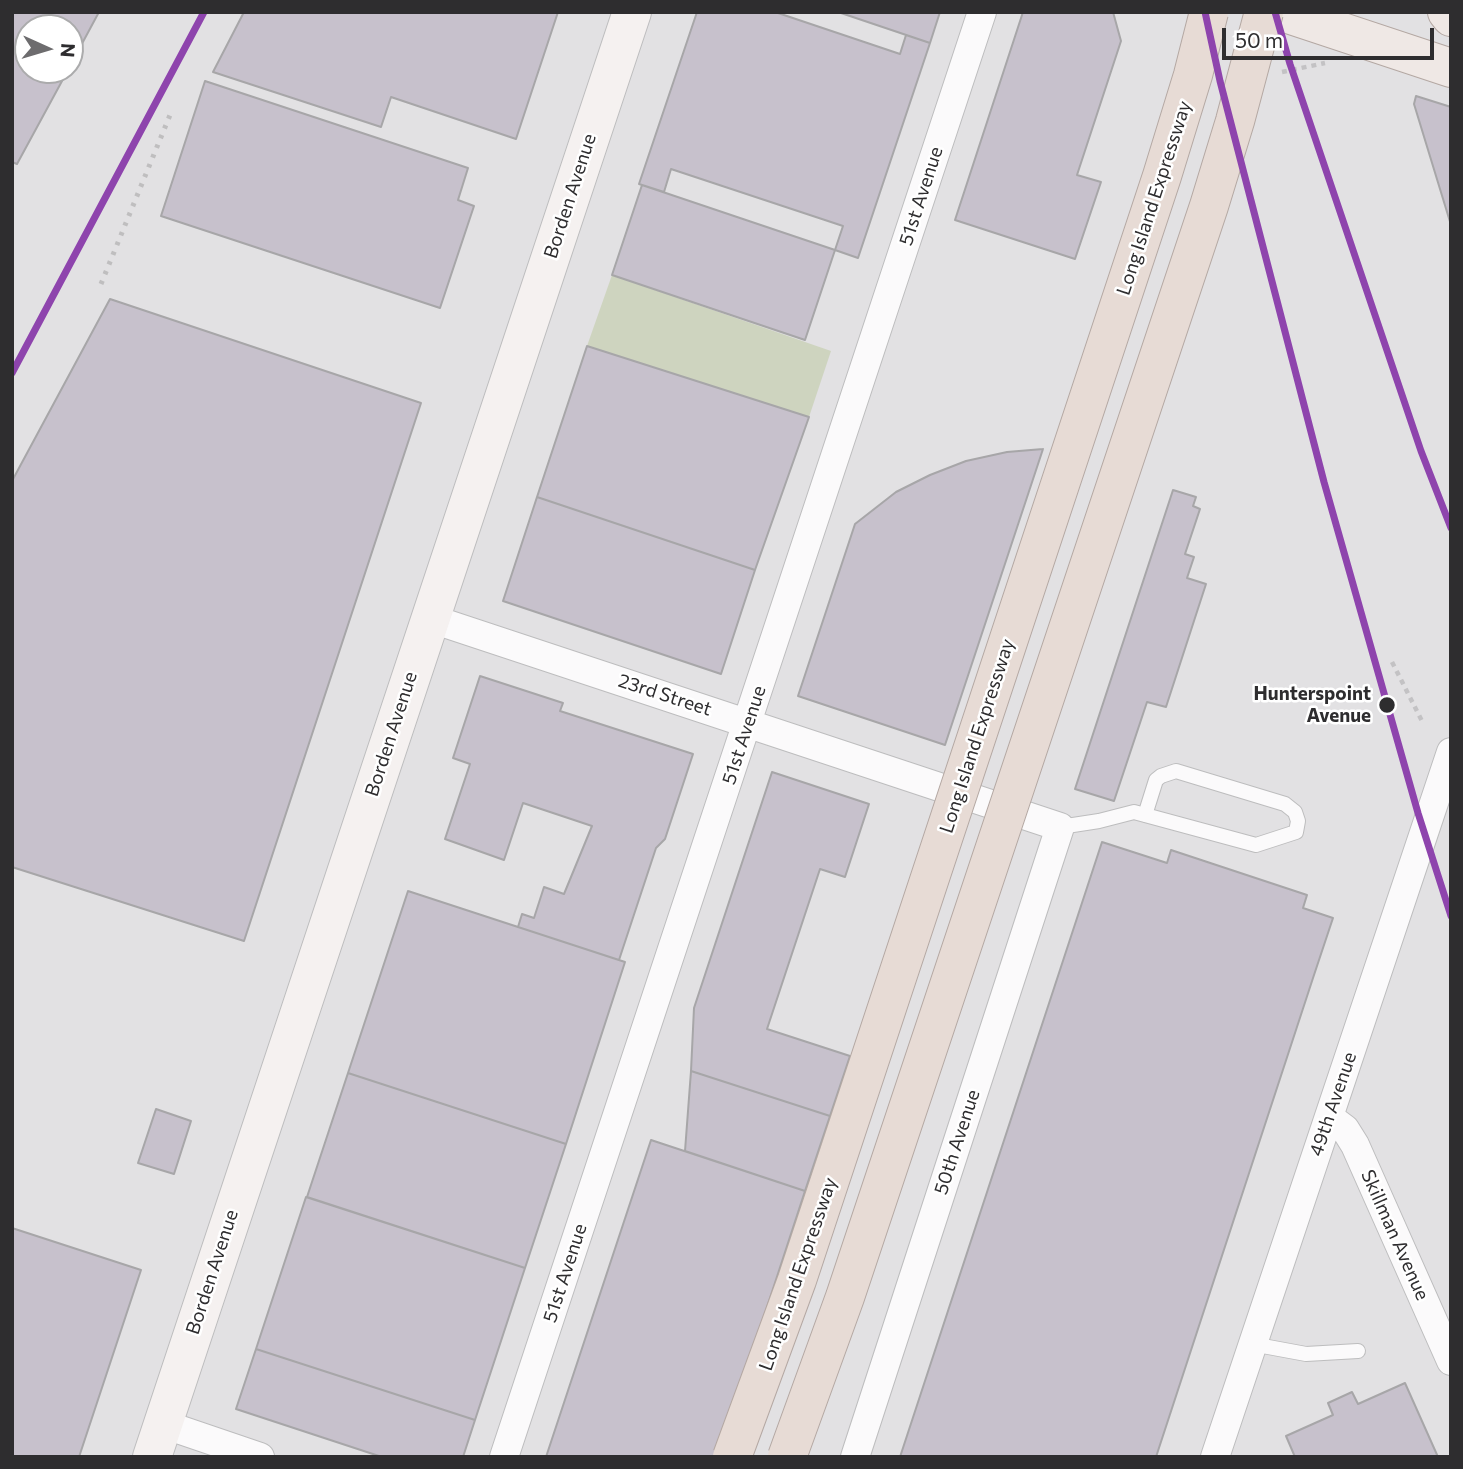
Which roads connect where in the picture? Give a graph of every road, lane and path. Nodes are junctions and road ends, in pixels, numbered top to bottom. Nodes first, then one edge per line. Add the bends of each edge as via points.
1 (632, 12) edge
2 (982, 12) edge
3 (1209, 12) edge
4 (1264, 12) edge
5 (1282, 12) edge
6 (1447, 12) edge
7 (1451, 17) edge
8 (1451, 68) edge
9 (429, 618) junction
10 (1392, 662) dead end
11 (748, 722) junction
12 (1423, 723) dead end
13 (1451, 752) edge
14 (1145, 815) junction
15 (1060, 827) junction
16 (1329, 1116) junction
17 (1252, 1344) junction
18 (1358, 1351) dead end
19 (1451, 1362) edge
20 (157, 1440) edge
21 (260, 1457) edge
22 (504, 1457) edge
23 (732, 1457) edge
24 (788, 1457) edge
25 (855, 1457) edge
26 (1215, 1457) edge

1 - 9 main road, Borden Avenue
2 - 11 street, 51st Avenue
3 - 23 highway, Long Island Expressway, bridge via 1180,122 797,1280
4 - 24 highway, bridge via 1209,206
5 - 8 main road
6 - 7 main road
9 - 11 street, 23rd Street
9 - 20 main road, Borden Avenue
10 - 12 path
11 - 15 street, 23rd Street
11 - 22 street, 51st Avenue
13 - 16 street, 49th Avenue
14 - 14 lane via 1256,845 1296,832 1298,821 1285,804 1176,771 1156,780
14 - 15 lane via 1134,812
15 - 25 street, 50th Avenue
16 - 17 street, 49th Avenue
16 - 19 street, Skillman Avenue via 1355,1144
17 - 18 lane via 1306,1354
17 - 26 street, 49th Avenue
20 - 21 street

